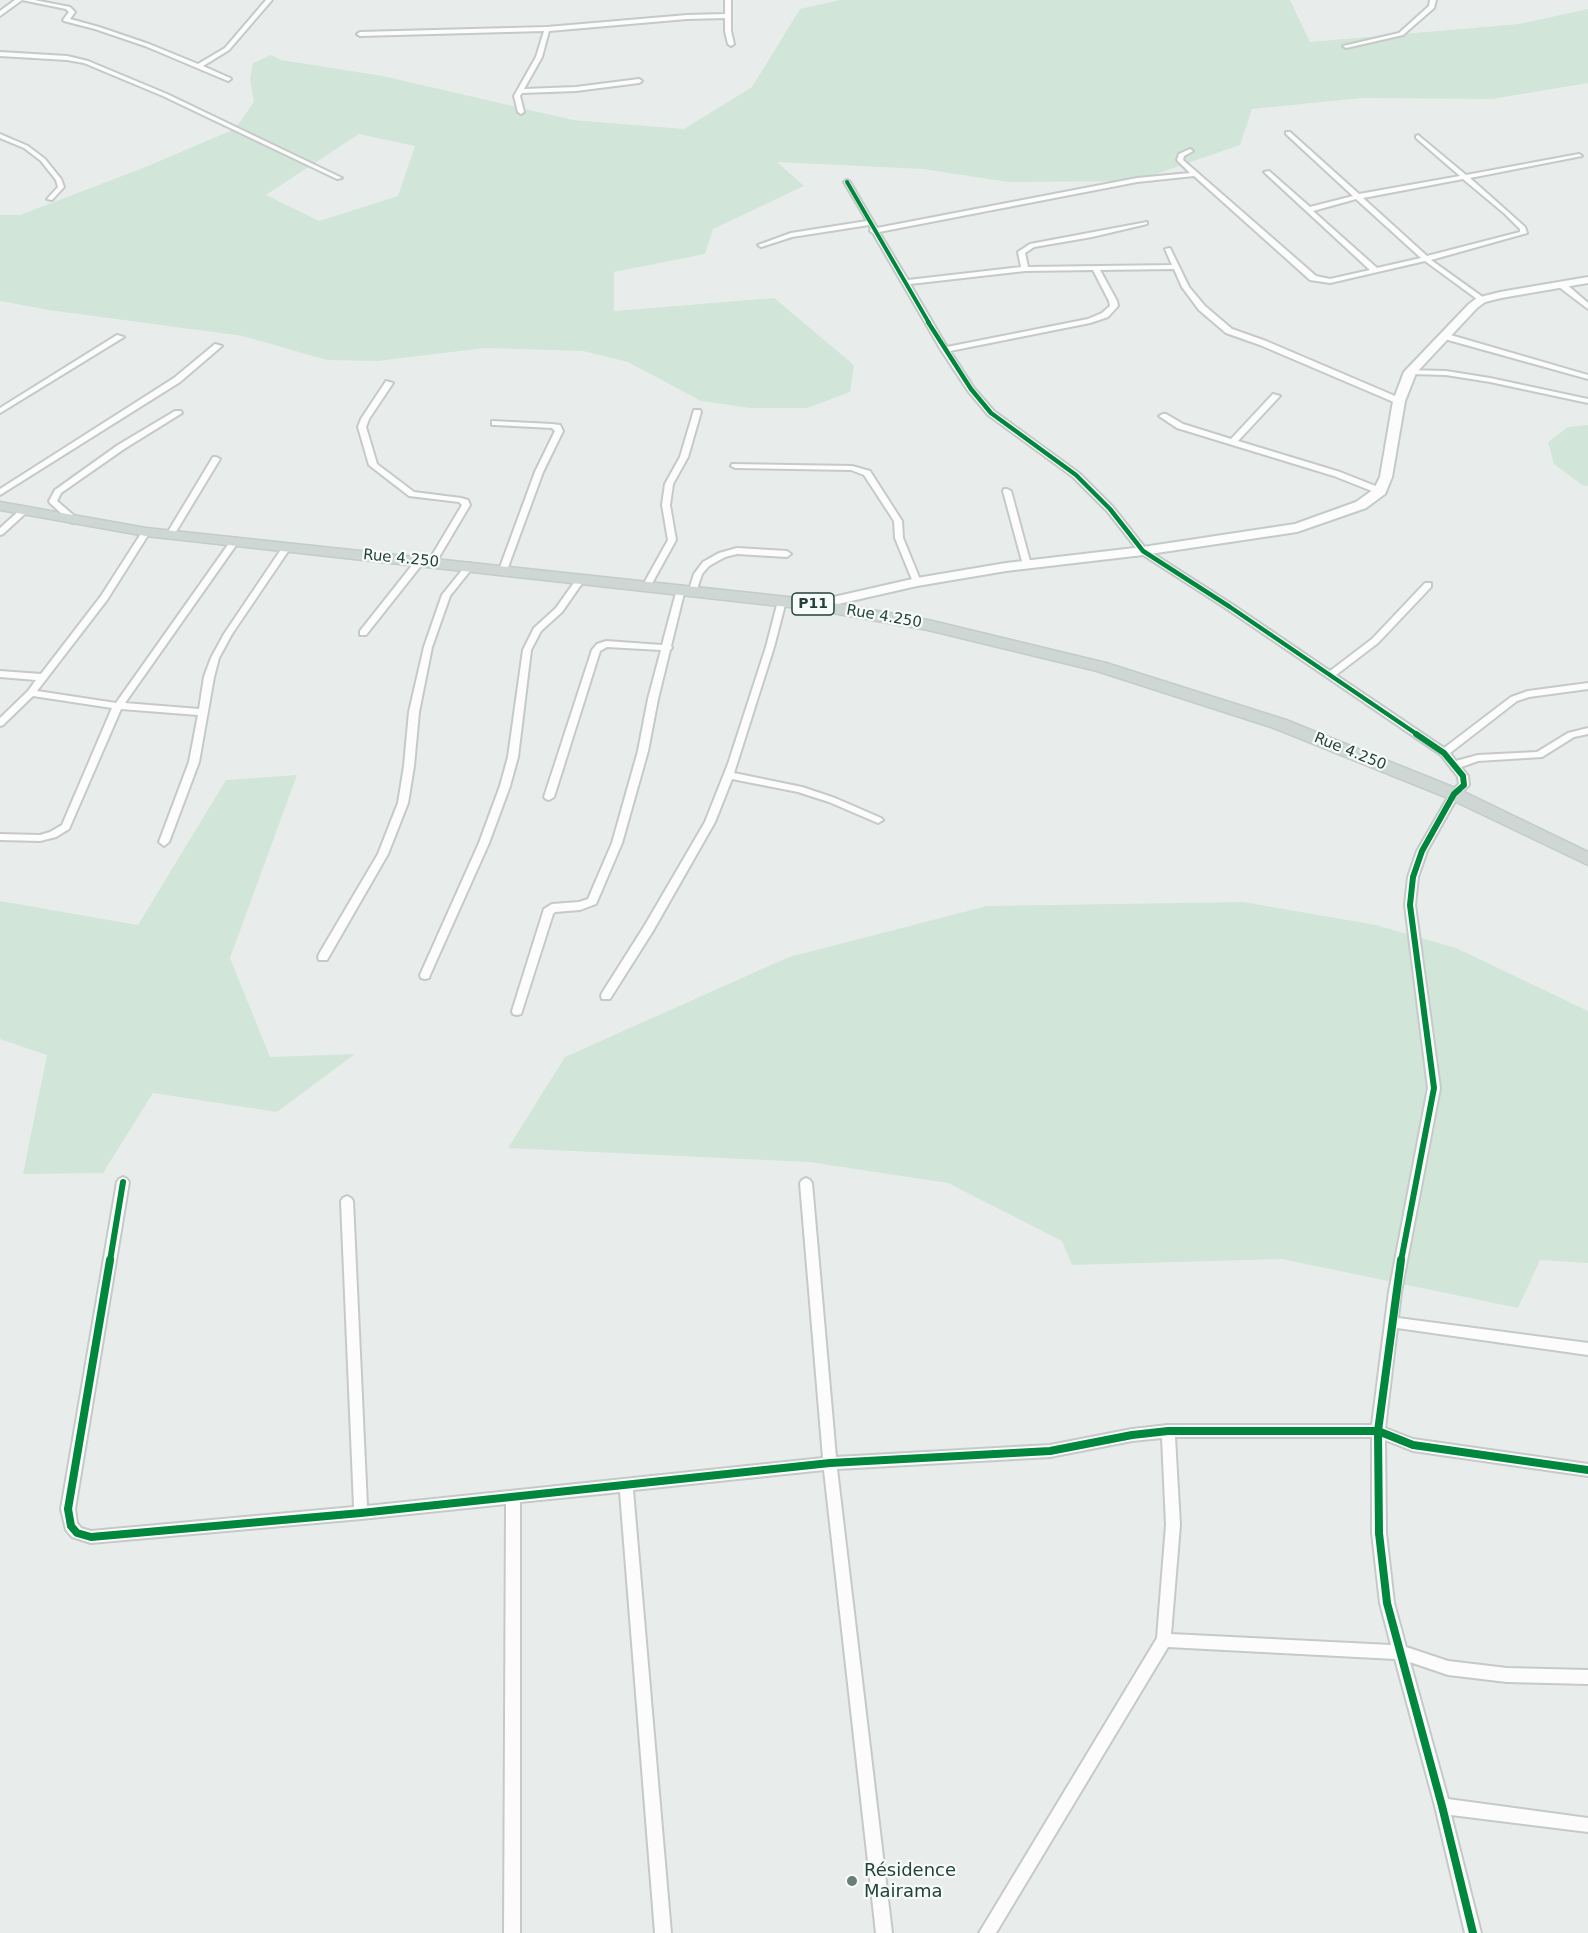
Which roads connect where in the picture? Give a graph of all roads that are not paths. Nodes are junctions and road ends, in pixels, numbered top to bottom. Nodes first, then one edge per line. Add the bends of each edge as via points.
1 (20, 0) edge
2 (25, 0) edge
3 (269, 0) edge
4 (728, 0) edge
5 (1432, 0) edge
6 (0, 14) edge
7 (728, 16) junction
8 (547, 29) junction
9 (360, 34) dead end
10 (731, 44) dead end
11 (1346, 46) dead end
12 (0, 54) edge
13 (198, 67) junction
14 (228, 79) dead end
15 (639, 81) dead end
16 (519, 91) junction
17 (521, 112) dead end
18 (1288, 133) dead end
19 (0, 136) edge
20 (1418, 137) dead end
21 (1190, 151) dead end
22 (1579, 156) dead end
23 (1267, 172) dead end
24 (1196, 174) junction
25 (339, 178) dead end
26 (1465, 178) junction
27 (847, 182) dead end
28 (1356, 197) junction
29 (50, 199) dead end
30 (1308, 210) junction
31 (1145, 223) dead end
32 (871, 227) junction
33 (761, 245) dead end
34 (1168, 249) dead end
35 (1426, 259) junction
36 (1175, 267) junction
37 (1025, 269) junction
38 (1096, 270) junction
39 (1376, 271) junction
40 (1588, 280) edge
41 (906, 282) junction
42 (1562, 285) junction
43 (1481, 300) junction
44 (1588, 307) edge
45 (1444, 336) junction
46 (120, 337) dead end
47 (218, 346) dead end
48 (945, 350) junction
49 (1410, 372) junction
50 (1588, 377) edge
51 (389, 383) dead end
52 (1276, 396) dead end
53 (1399, 401) junction
54 (1588, 401) edge
55 (0, 411) edge
56 (698, 412) dead end
57 (178, 413) dead end
58 (1163, 417) dead end
59 (495, 423) dead end
60 (1233, 442) junction
61 (216, 459) dead end
62 (735, 466) dead end
63 (1007, 491) dead end
64 (1380, 491) junction
65 (0, 493) edge
66 (0, 506) edge
67 (23, 512) junction
68 (75, 521) junction
69 (0, 532) edge
70 (146, 532) junction
71 (170, 535) junction
72 (235, 542) junction
73 (287, 547) junction
74 (1143, 551) junction
75 (787, 554) dead end
76 (426, 561) junction
77 (1027, 565) junction
78 (470, 566) junction
79 (503, 570) junction
80 (580, 579) junction
81 (917, 582) junction
82 (647, 585) junction
83 (1428, 585) dead end
84 (687, 589) junction
85 (782, 601) junction
86 (816, 605) junction
87 (363, 633) dead end
88 (668, 648) junction
89 (0, 674) edge
90 (1329, 676) junction
91 (41, 678) junction
92 (1588, 686) edge
93 (31, 693) junction
94 (118, 706) junction
95 (203, 712) junction
96 (0, 723) edge
97 (1588, 731) edge
98 (1444, 753) junction
99 (1455, 765) junction
100 (729, 775) junction
101 (1454, 794) junction
102 (549, 797) dead end
103 (879, 820) dead end
104 (0, 837) edge
105 (164, 842) dead end
106 (1588, 859) edge
107 (323, 957) dead end
108 (425, 975) dead end
109 (606, 996) dead end
110 (517, 1011) dead end
111 (123, 1182) dead end
112 (806, 1183) dead end
113 (347, 1201) dead end
114 (1391, 1322) junction
115 (1588, 1349) edge
116 (1168, 1431) junction
117 (1378, 1431) junction
118 (830, 1463) junction
119 (1588, 1470) edge
120 (626, 1485) junction
121 (513, 1497) junction
122 (361, 1513) junction
123 (1164, 1640) junction
124 (1400, 1652) junction
125 (1588, 1677) edge
126 (1442, 1806) junction
127 (1588, 1825) edge
128 (512, 1933) edge
129 (663, 1933) edge
130 (884, 1933) edge
131 (987, 1933) edge
132 (1473, 1933) edge

1 - 6 street
2 - 13 street via 68,8 72,12 66,20
3 - 13 street via 227,49
4 - 7 street
5 - 11 street via 1432,7 1401,34
7 - 8 street
7 - 10 street
8 - 9 street
8 - 16 street via 539,57
12 - 25 street via 86,62
13 - 14 street
15 - 16 street
16 - 17 street
18 - 28 street
19 - 29 street via 44,160 61,187
20 - 26 street
21 - 24 street via 1179,157
22 - 26 street
23 - 30 street
24 - 32 street via 1137,180
24 - 39 street via 1313,278 1330,281
26 - 28 street
26 - 35 street via 1507,213 1524,233
27 - 32 street
28 - 30 street
28 - 35 street
30 - 39 street
31 - 37 street via 1032,245 1021,252
32 - 33 street via 791,235
32 - 41 street
34 - 36 street
35 - 39 street
35 - 43 street
36 - 38 street
36 - 53 street via 1203,308 1233,334
37 - 38 street
37 - 41 street
38 - 48 street via 1113,301 1114,306 1105,315
40 - 42 street
41 - 48 street
42 - 43 street
42 - 44 street
43 - 45 street
45 - 49 street
45 - 50 street
46 - 55 street
47 - 65 street via 177,380
48 - 74 street via 991,413 1076,475 1110,509
49 - 53 street
49 - 54 street via 1490,380
51 - 76 street via 362,427 373,465 412,494 461,500 466,505
52 - 60 street
53 - 64 street
56 - 82 street via 684,457 669,484 666,505 672,540
57 - 68 street via 58,492 53,501
58 - 60 street
59 - 79 street via 552,426 559,431 539,472
60 - 64 street
61 - 71 street
62 - 81 street via 852,468 867,473 898,521 899,538
63 - 77 street
64 - 74 street via 1361,505 1297,528
66 - 67 main road, Rue 4.250 / P11
67 - 68 main road, Rue 4.250 / P11
67 - 69 street
68 - 70 main road, Rue 4.250 / P11
70 - 71 main road, Rue 4.250 / P11
70 - 91 street via 104,598
71 - 72 main road, Rue 4.250 / P11
72 - 73 main road, Rue 4.250 / P11
72 - 94 street
73 - 76 main road, Rue 4.250 / P11
73 - 95 street via 215,658
74 - 77 street
74 - 90 street
75 - 84 street via 737,551 722,555 706,564
76 - 78 main road, Rue 4.250 / P11
76 - 87 street
77 - 81 street
78 - 79 main road, Rue 4.250 / P11
78 - 107 street via 447,595 428,647 414,712 403,803 383,854
79 - 80 main road, Rue 4.250 / P11
80 - 82 main road, Rue 4.250 / P11
80 - 108 street via 559,610 537,630 527,650 515,746 505,786
81 - 86 street
82 - 84 main road, Rue 4.250 / P11
83 - 90 street via 1374,640
84 - 85 main road, Rue 4.250 / P11
84 - 88 street
85 - 86 main road, Rue 4.250 / P11
85 - 100 street
86 - 101 main road, Rue 4.250 / P11 via 928,625 1101,667 1280,724
88 - 102 street via 606,644 596,650
88 - 110 street via 653,699 644,751 596,896 587,905 558,907 548,912
89 - 91 street
90 - 98 street
91 - 93 street
92 - 98 street via 1514,699
93 - 94 street
93 - 96 street
94 - 95 street
94 - 104 street via 66,827 40,838
95 - 105 street via 194,762
97 - 99 street via 1571,735 1539,754 1490,756
98 - 99 street
99 - 101 street via 1464,785
100 - 103 street via 799,789
100 - 109 street via 710,822
101 - 106 main road, Rue 4.250 / P11
101 - 114 street via 1422,851 1413,877 1410,905 1434,1088
111 - 122 street via 68,1509 71,1526 77,1533 108,1536
112 - 118 street
113 - 122 street
114 - 115 street
114 - 117 street
116 - 117 street
116 - 118 street via 1050,1451
116 - 123 street via 1173,1525
117 - 119 street via 1413,1445
117 - 124 street via 1379,1533 1388,1603
118 - 120 street
118 - 130 street
120 - 121 street
120 - 129 street
121 - 122 street
121 - 128 street
123 - 124 street
123 - 131 street
124 - 125 street via 1448,1668 1507,1675
124 - 126 street
126 - 127 street
126 - 132 street

